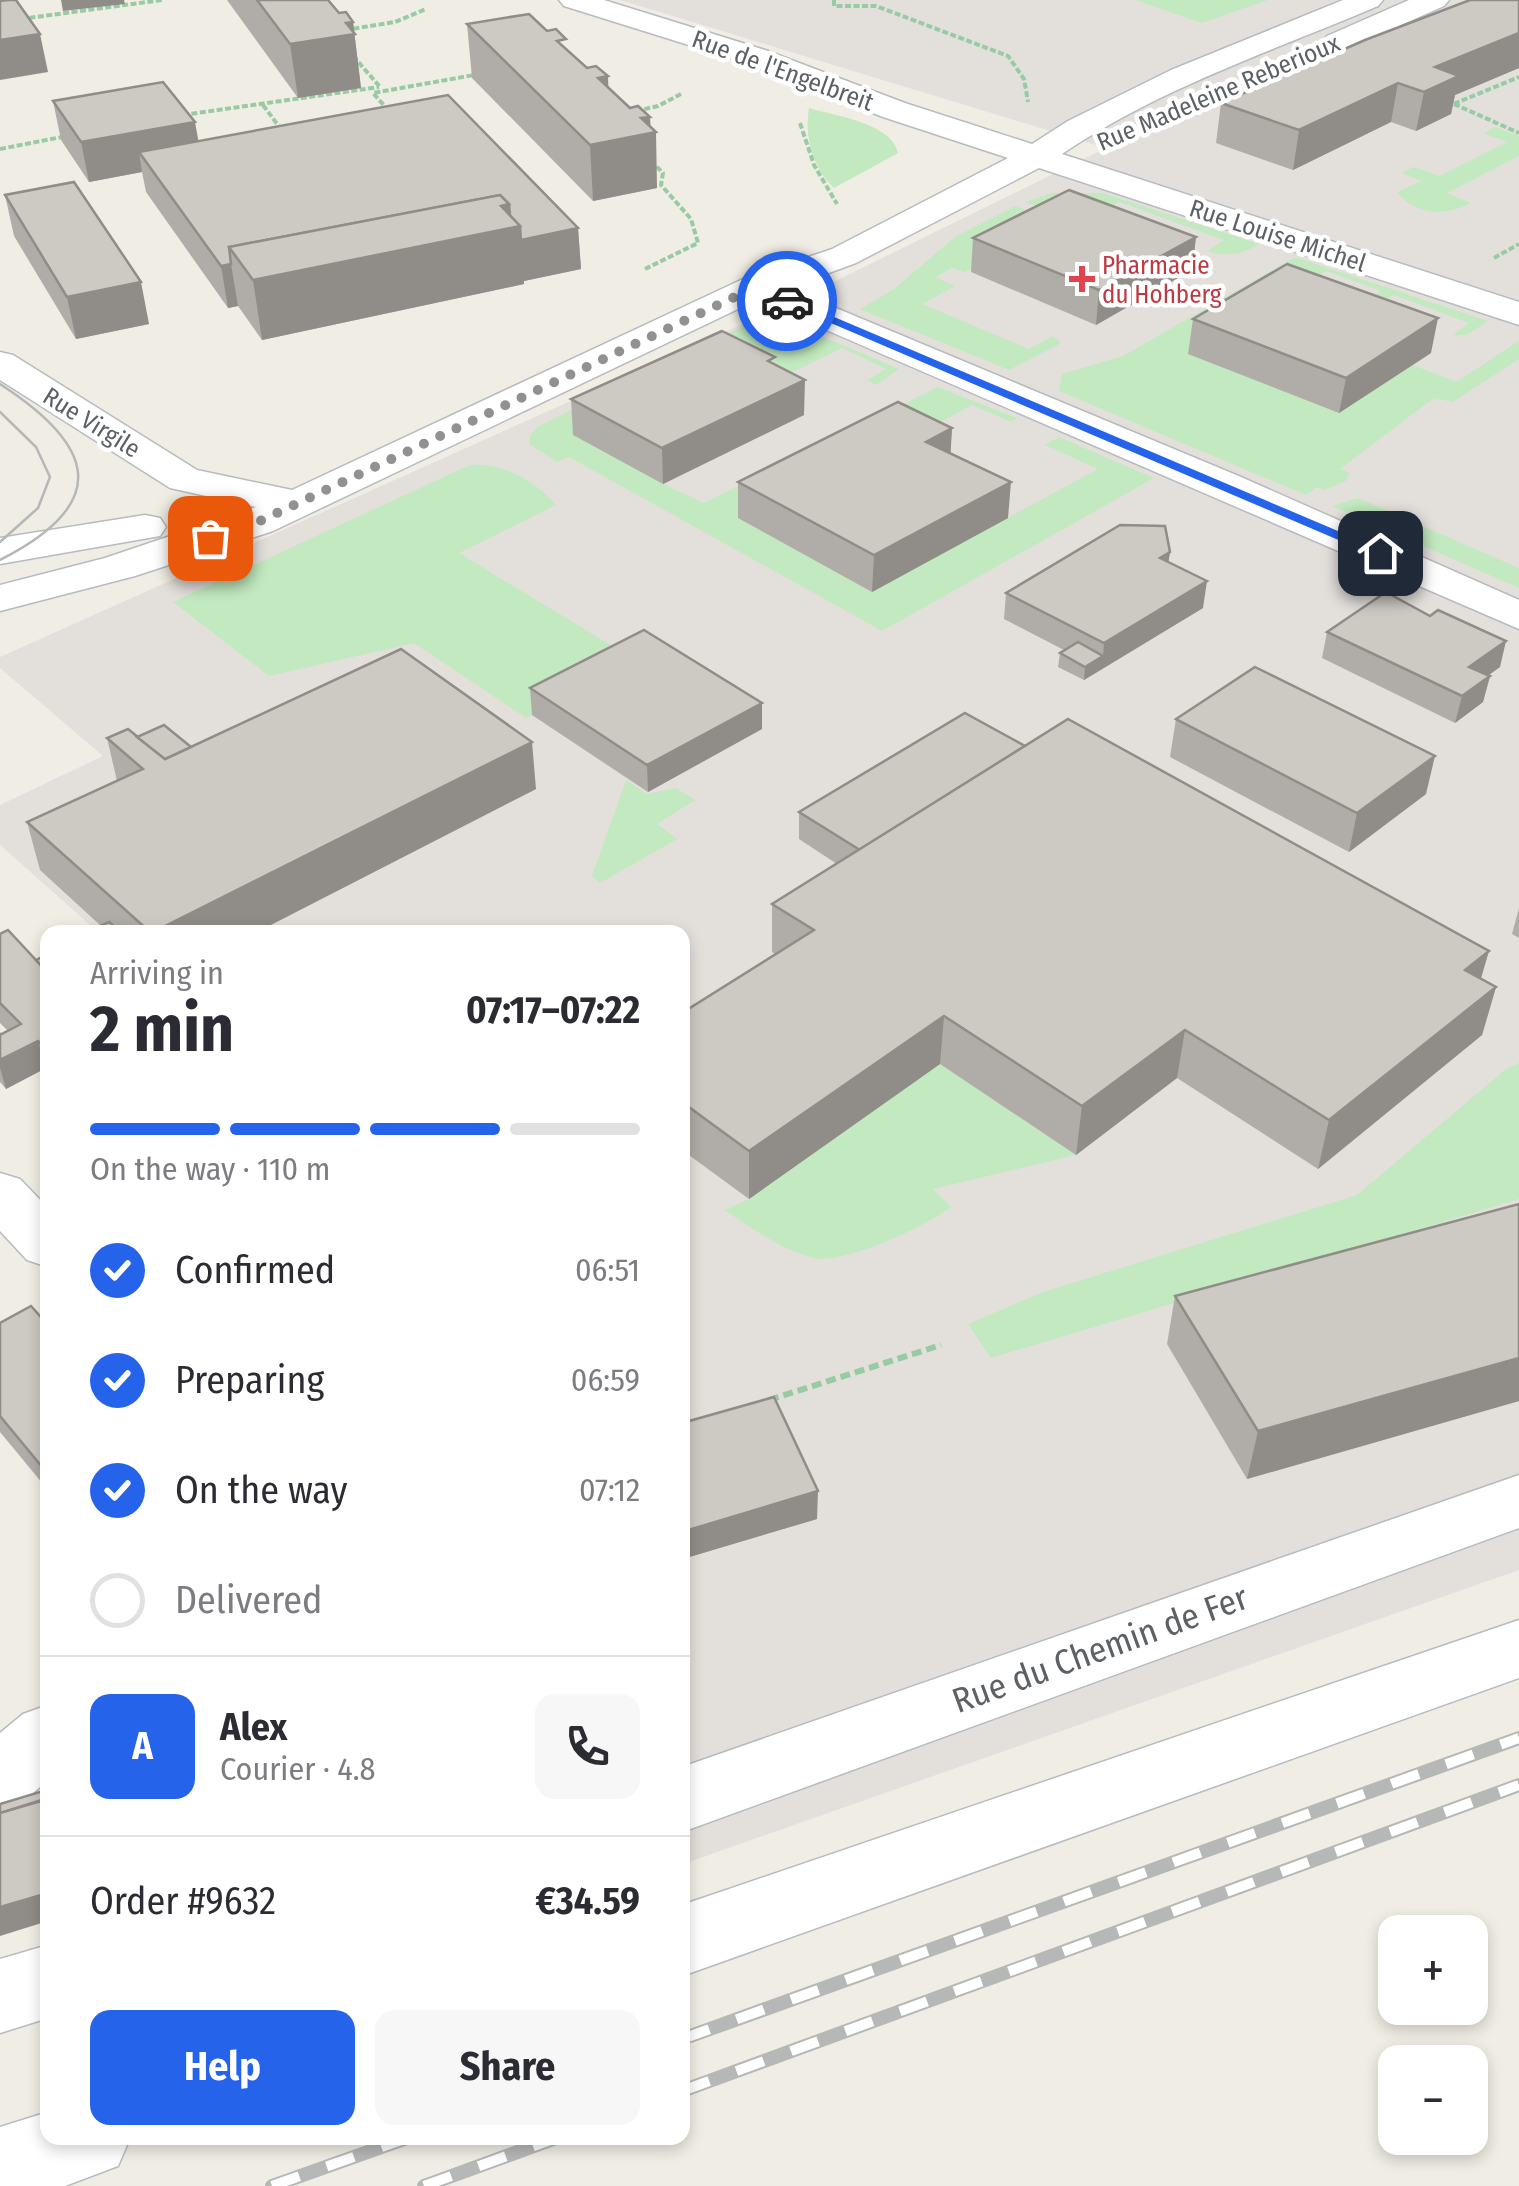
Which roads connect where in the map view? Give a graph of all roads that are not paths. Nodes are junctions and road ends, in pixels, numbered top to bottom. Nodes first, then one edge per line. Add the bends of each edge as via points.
1 (574, 0) edge
2 (1312, 0) edge
3 (1368, 0) edge
4 (1434, 0) edge
5 (1047, 115) junction
6 (992, 141) junction
7 (1038, 156) junction
8 (945, 166) dead end
9 (913, 183) dead end
10 (756, 287) junction
11 (1519, 314) edge
12 (0, 363) edge
13 (184, 479) junction
14 (302, 496) junction
15 (212, 528) junction
16 (0, 551) edge
17 (0, 598) edge
18 (1519, 616) edge
19 (0, 1194) edge
20 (40, 1236) edge
21 (1519, 1501) edge
22 (1519, 1649) edge
23 (40, 1743) edge
24 (0, 1777) edge
25 (690, 1797) edge
26 (690, 1938) edge
27 (40, 1984) edge
28 (0, 1996) edge
29 (69, 2145) edge
30 (0, 2168) edge

1 - 6 street, Rue de l'Engelbreit
2 - 5 street, Rue Madeleine Reberioux via 1184,48
3 - 5 street, Rue Madeleine Reberioux via 1182,77
4 - 7 street, Rue Madeleine Reberioux via 1114,140
5 - 6 street, Rue Madeleine Reberioux
5 - 7 street, Rue Madeleine Reberioux
6 - 7 street, Rue de l'Engelbreit
6 - 8 street
7 - 10 street via 844,256
7 - 11 street, Rue Louise Michel
9 - 10 street via 816,235
10 - 14 street
10 - 18 street
12 - 13 street, Rue Virgile
13 - 14 street, Rue Virgile
13 - 15 street, Rue Virgile via 210,504
14 - 15 street via 258,522
15 - 16 street
15 - 17 street via 120,567
19 - 20 street
21 - 25 street, Rue du Chemin de Fer
22 - 26 street
23 - 24 street
27 - 28 street
29 - 30 street

